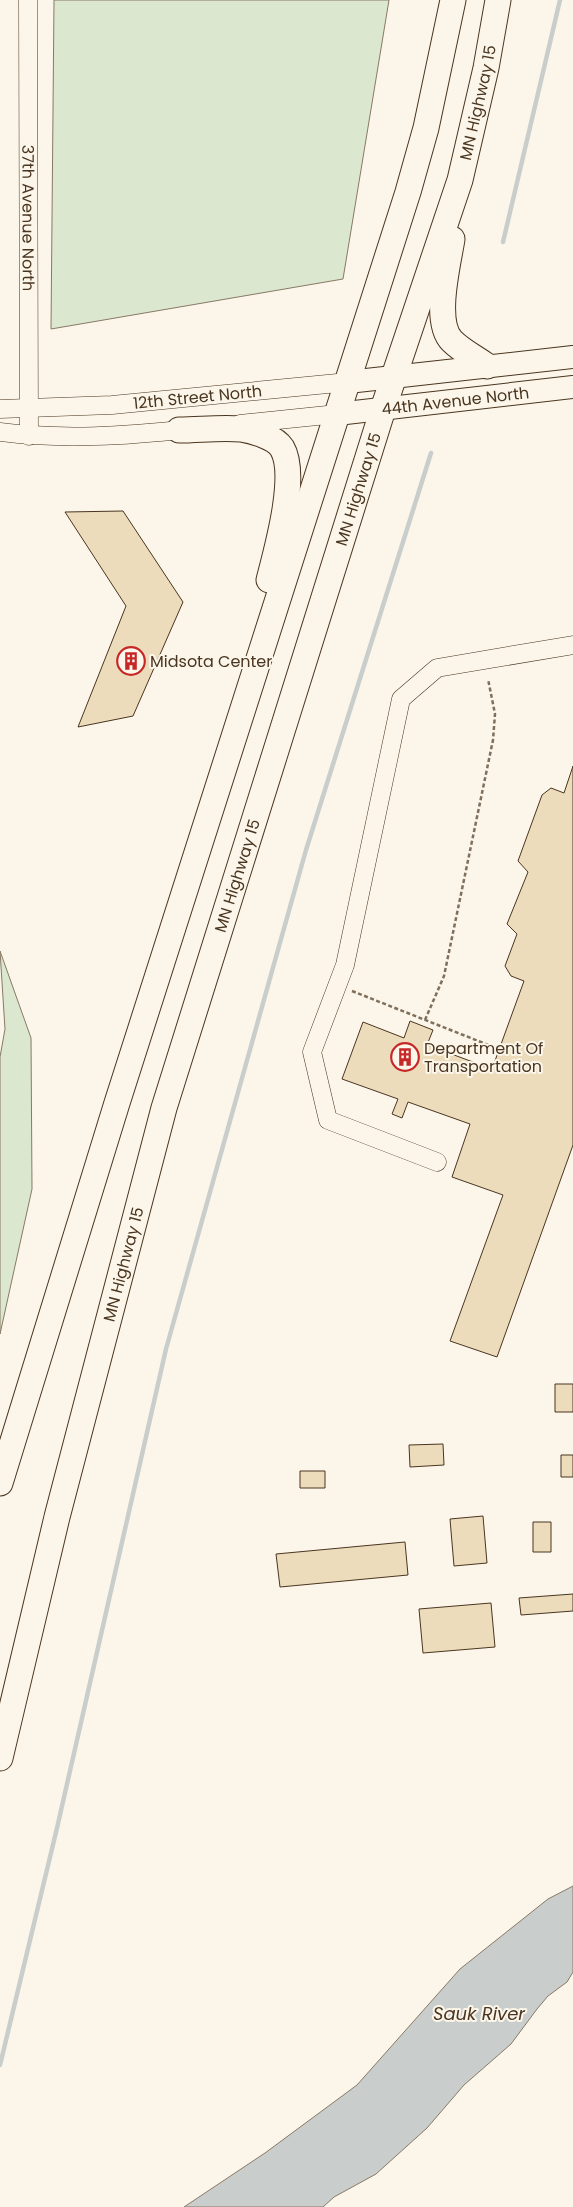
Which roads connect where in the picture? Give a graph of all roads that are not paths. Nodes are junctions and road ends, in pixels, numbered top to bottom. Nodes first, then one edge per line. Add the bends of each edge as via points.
1 (28, 0) edge
2 (453, 0) edge
3 (498, 0) edge
4 (460, 180) junction
5 (573, 357) edge
6 (487, 366) junction
7 (395, 376) junction
8 (348, 382) junction
9 (573, 388) edge
10 (383, 408) junction
11 (0, 409) edge
12 (29, 409) junction
13 (337, 414) junction
14 (179, 430) junction
15 (0, 432) edge
16 (29, 436) junction
17 (573, 645) edge
18 (219, 785) junction
19 (437, 1162) dead end
20 (0, 1483) edge
21 (0, 1758) edge

1 - 12 street, 37th Avenue North
2 - 8 highway via 426,128
3 - 4 highway, MN Highway 15
4 - 6 highway via 443,319 452,342
4 - 7 highway, MN Highway 15
5 - 6 main road, 44th Avenue North
6 - 7 main road, 44th Avenue North
7 - 8 main road, 12th Street North
7 - 10 highway, MN Highway 15
8 - 12 street, 12th Street North via 112,405
8 - 13 highway
9 - 10 main road, 44th Avenue North
10 - 13 main road, 44th Avenue North
10 - 21 highway, MN Highway 15 via 164,1108 56,1517
11 - 12 street, 12th Street North
12 - 16 street, 37th Avenue North
13 - 14 street, 12th Street North
13 - 18 highway
14 - 16 street, 12th Street North via 94,436
14 - 18 highway via 241,430 259,434 281,446 289,475 272,567
15 - 16 street, 12th Street North
17 - 19 street via 437,668 401,700 346,962 312,1052 328,1120
18 - 20 highway

